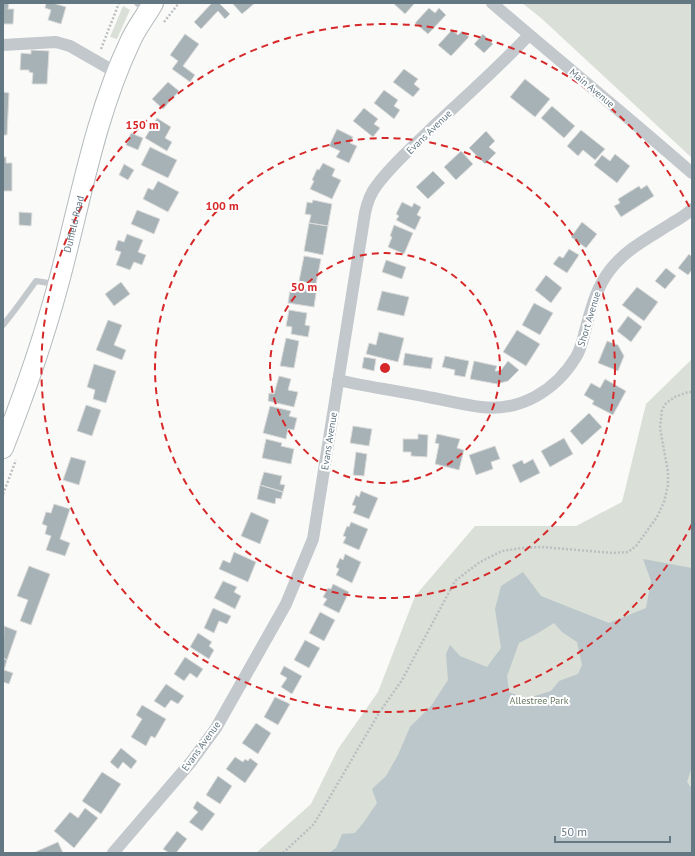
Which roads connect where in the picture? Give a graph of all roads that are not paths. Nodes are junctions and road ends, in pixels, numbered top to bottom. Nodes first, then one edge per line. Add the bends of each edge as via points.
1 (492, 3) edge
2 (146, 6) edge
3 (529, 35) junction
4 (3, 45) edge
5 (117, 73) junction
6 (692, 173) edge
7 (692, 209) edge
8 (58, 284) junction
9 (3, 325) edge
10 (338, 380) junction
11 (3, 448) edge
12 (113, 853) edge

1 - 3 street, Main Avenue
2 - 5 highway, Duffield Road
3 - 6 street, Main Avenue
3 - 10 street, Evans Avenue via 414,146 372,193 365,213
4 - 5 street via 56,42 70,46
5 - 8 highway, Duffield Road via 94,141
7 - 10 street, Short Avenue via 630,250 610,269 593,302 577,355 557,382 528,401 504,408 481,407
8 - 9 lane via 36,281
8 - 11 highway, Duffield Road via 42,341
10 - 12 street, Evans Avenue via 313,539 286,604 216,728

